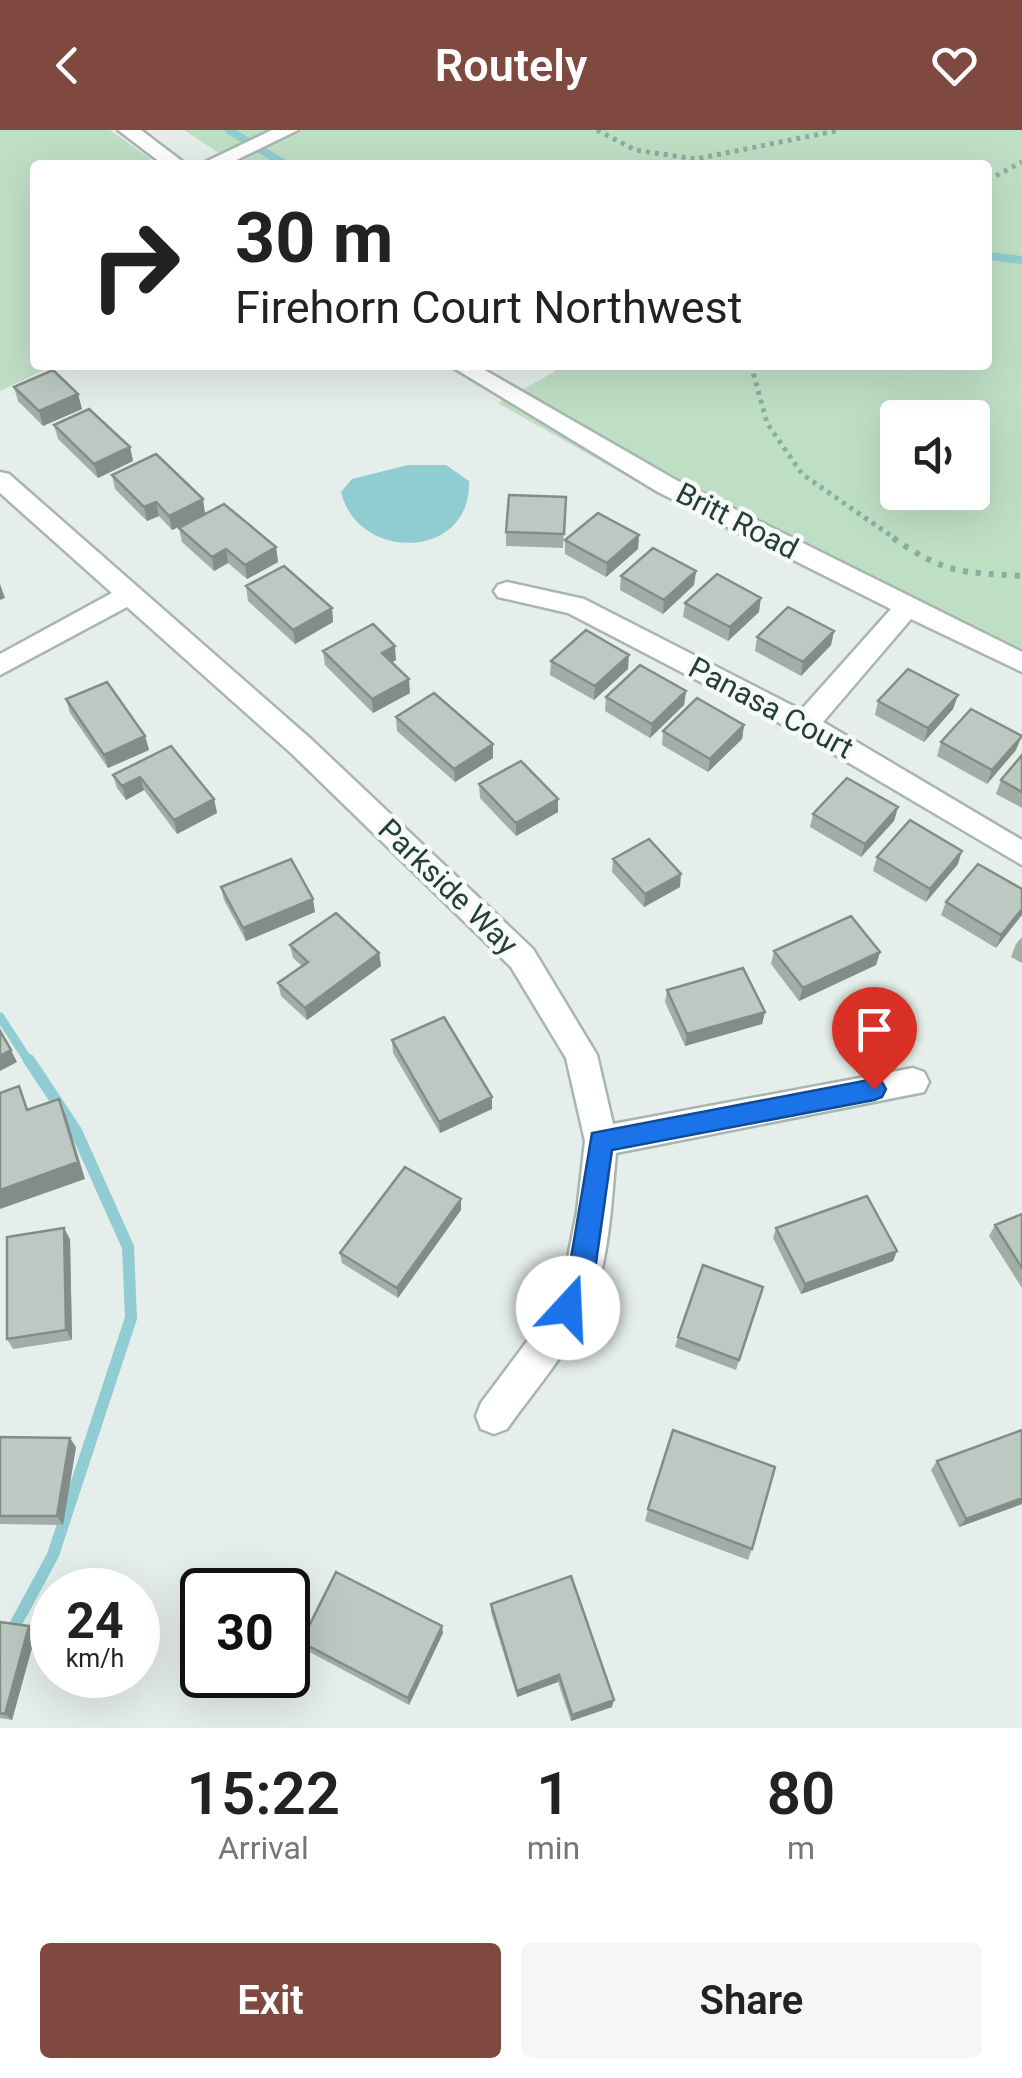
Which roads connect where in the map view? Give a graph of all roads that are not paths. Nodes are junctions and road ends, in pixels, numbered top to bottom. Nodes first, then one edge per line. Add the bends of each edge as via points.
1 (128, 130) edge
2 (288, 130) edge
3 (170, 160) edge
4 (220, 160) edge
5 (469, 370) edge
6 (0, 480) edge
7 (507, 591) dead end
8 (132, 593) junction
9 (908, 607) junction
10 (1022, 663) edge
11 (0, 666) edge
12 (805, 724) junction
13 (1022, 854) edge
14 (913, 1082) dead end
15 (601, 1141) junction
16 (494, 1416) dead end

1 - 3 street
2 - 4 street
5 - 9 street, Britt Road via 667,486
6 - 8 street, Parkside Way
7 - 12 street, Panasa Court via 576,606
8 - 11 street
8 - 15 street, Parkside Way via 522,958 581,1055
9 - 10 street, Britt Road
9 - 12 street
12 - 13 street, Panasa Court
14 - 15 street
15 - 16 street, Parkside Way via 580,1284 556,1332

